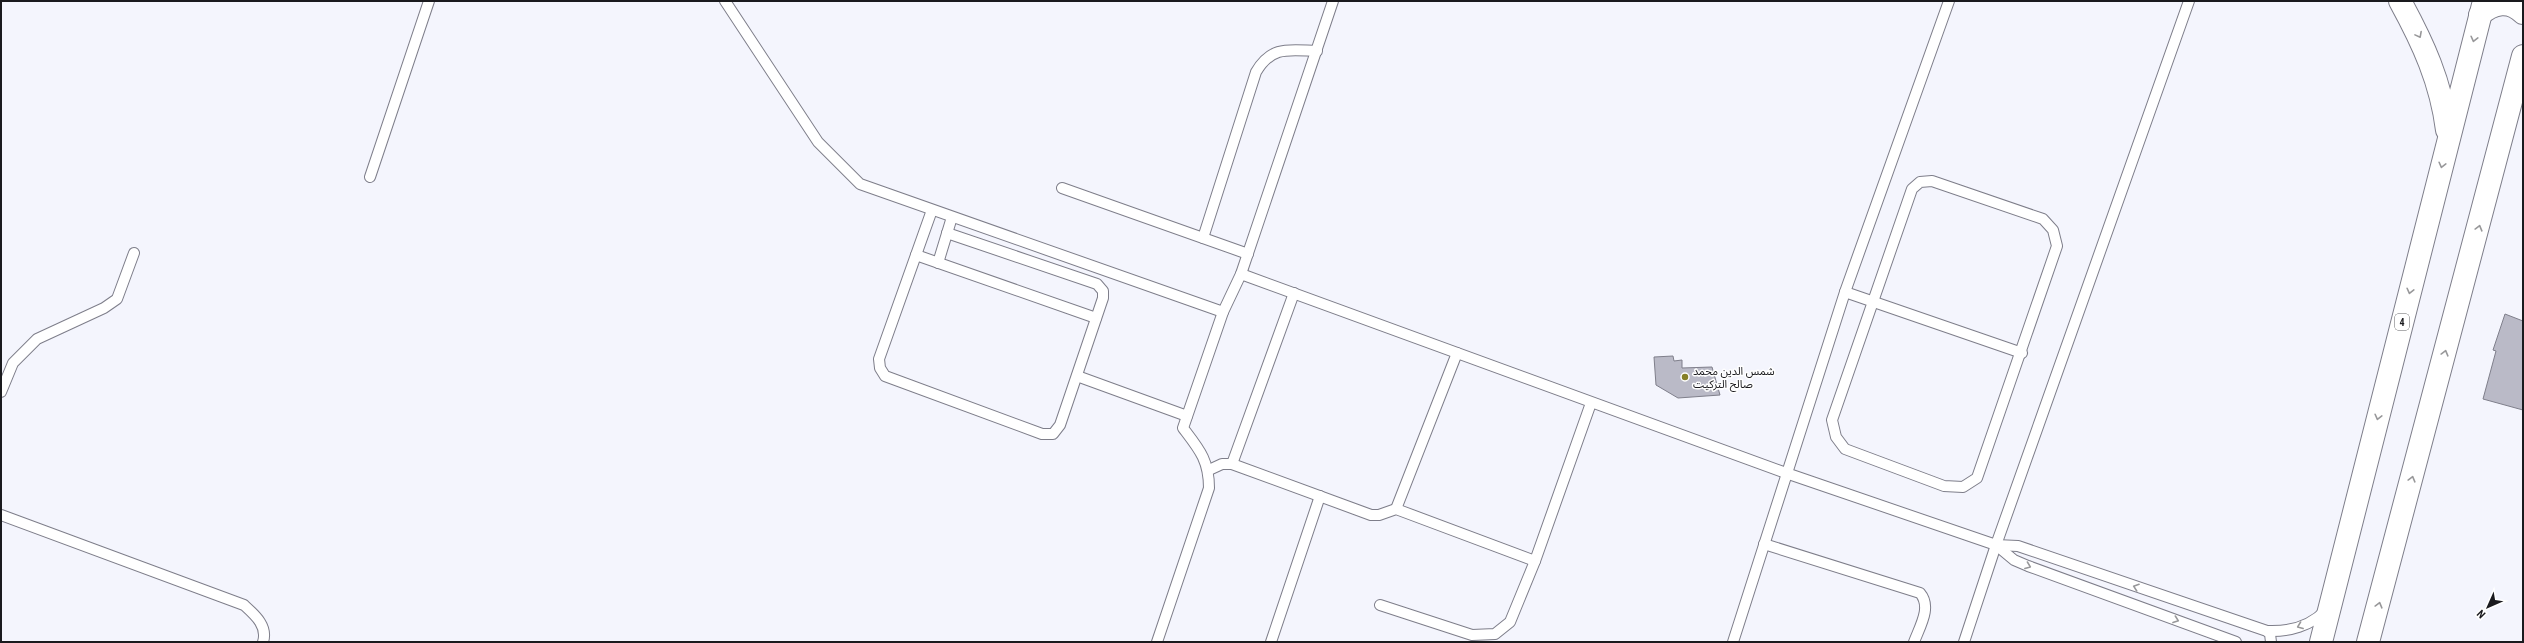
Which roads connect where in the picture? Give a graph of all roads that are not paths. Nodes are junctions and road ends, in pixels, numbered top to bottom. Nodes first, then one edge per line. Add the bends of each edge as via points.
1 (429, 1) edge
2 (725, 1) edge
3 (1334, 1) edge
4 (1949, 1) edge
5 (2189, 1) edge
6 (2400, 1) edge
7 (2482, 8) edge
8 (2523, 13) edge
9 (1317, 51) junction
10 (2523, 56) edge
11 (2523, 102) edge
12 (2507, 121) junction
13 (2448, 141) junction
14 (370, 177) dead end
15 (1062, 188) dead end
16 (932, 210) junction
17 (952, 217) junction
18 (947, 233) junction
19 (1203, 238) junction
20 (134, 253) dead end
21 (1248, 254) junction
22 (916, 255) junction
23 (938, 263) junction
24 (1241, 274) junction
25 (1845, 292) junction
26 (1294, 293) junction
27 (1873, 303) junction
28 (1223, 312) junction
29 (1096, 318) junction
30 (1457, 353) junction
31 (2022, 353) junction
32 (1076, 376) junction
33 (1, 392) edge
34 (1591, 403) junction
35 (1187, 416) junction
36 (1232, 464) junction
37 (1209, 470) junction
38 (1786, 473) junction
39 (1320, 496) junction
40 (1396, 509) junction
41 (1, 515) edge
42 (1764, 544) junction
43 (1996, 545) junction
44 (1536, 561) junction
45 (2163, 596) junction
46 (2331, 604) junction
47 (1380, 605) dead end
48 (2157, 613) junction
49 (2267, 631) junction
50 (263, 642) edge
51 (1157, 642) edge
52 (1271, 642) edge
53 (1733, 642) edge
54 (1914, 642) edge
55 (1964, 642) edge
56 (2236, 642) edge
57 (2271, 642) edge
58 (2321, 642) edge
59 (2368, 642) edge

1 - 14 lane
2 - 16 lane via 818,142 860,184
3 - 9 lane
4 - 25 lane
5 - 43 lane
6 -> 13 main road via 2433,69 2445,116
7 - 8 main road via 2505,3
7 -> 13 main road, 4
9 - 19 lane via 1281,50 1260,64
9 - 21 lane
10 - 12 main road
11 - 12 main road
59 -> 12 main road
13 -> 46 main road, 4
15 - 19 lane
16 - 17 lane
16 - 22 lane
17 - 18 lane
17 - 28 lane
18 - 23 lane
18 - 29 lane via 1097,284 1103,290 1103,298
19 - 21 lane
20 - 33 lane via 117,299 104,308 37,339 13,364
21 - 24 lane
22 - 23 lane
22 - 32 lane via 879,359 880,368 885,376 1048,434 1053,434 1060,425
23 - 29 lane
24 - 26 lane
24 - 28 lane
25 - 27 lane
25 - 38 lane
26 - 30 lane
26 - 36 lane
27 - 31 lane
27 - 31 lane via 1912,189 1920,182 1932,181 2043,219 2053,230 2057,246
27 - 31 lane via 1832,420 1836,437 1845,449 1944,486 1963,487 1977,478
28 - 35 lane
29 - 32 lane
30 - 34 lane
30 - 40 lane
32 - 35 lane
34 - 38 lane
34 - 44 lane
35 - 37 lane via 1183,428 1200,449
36 - 37 lane via 1222,464
36 - 39 lane
37 - 51 lane via 1209,488
38 - 42 lane
38 - 43 lane
39 - 40 lane via 1371,515
39 - 52 lane
40 - 44 lane
41 - 50 lane via 244,605 259,619
42 - 53 lane
42 - 54 lane via 1920,593 1926,600 1926,608
45 -> 43 lane via 2018,546
43 -> 48 lane via 2021,564
43 - 55 lane
44 - 47 lane via 1510,622 1495,634 1472,635
45 - 48 lane
45 - 49 lane
46 -> 49 lane via 2323,613 2301,626 2281,631
46 - 58 main road, 4
48 -> 56 lane
49 - 57 lane

